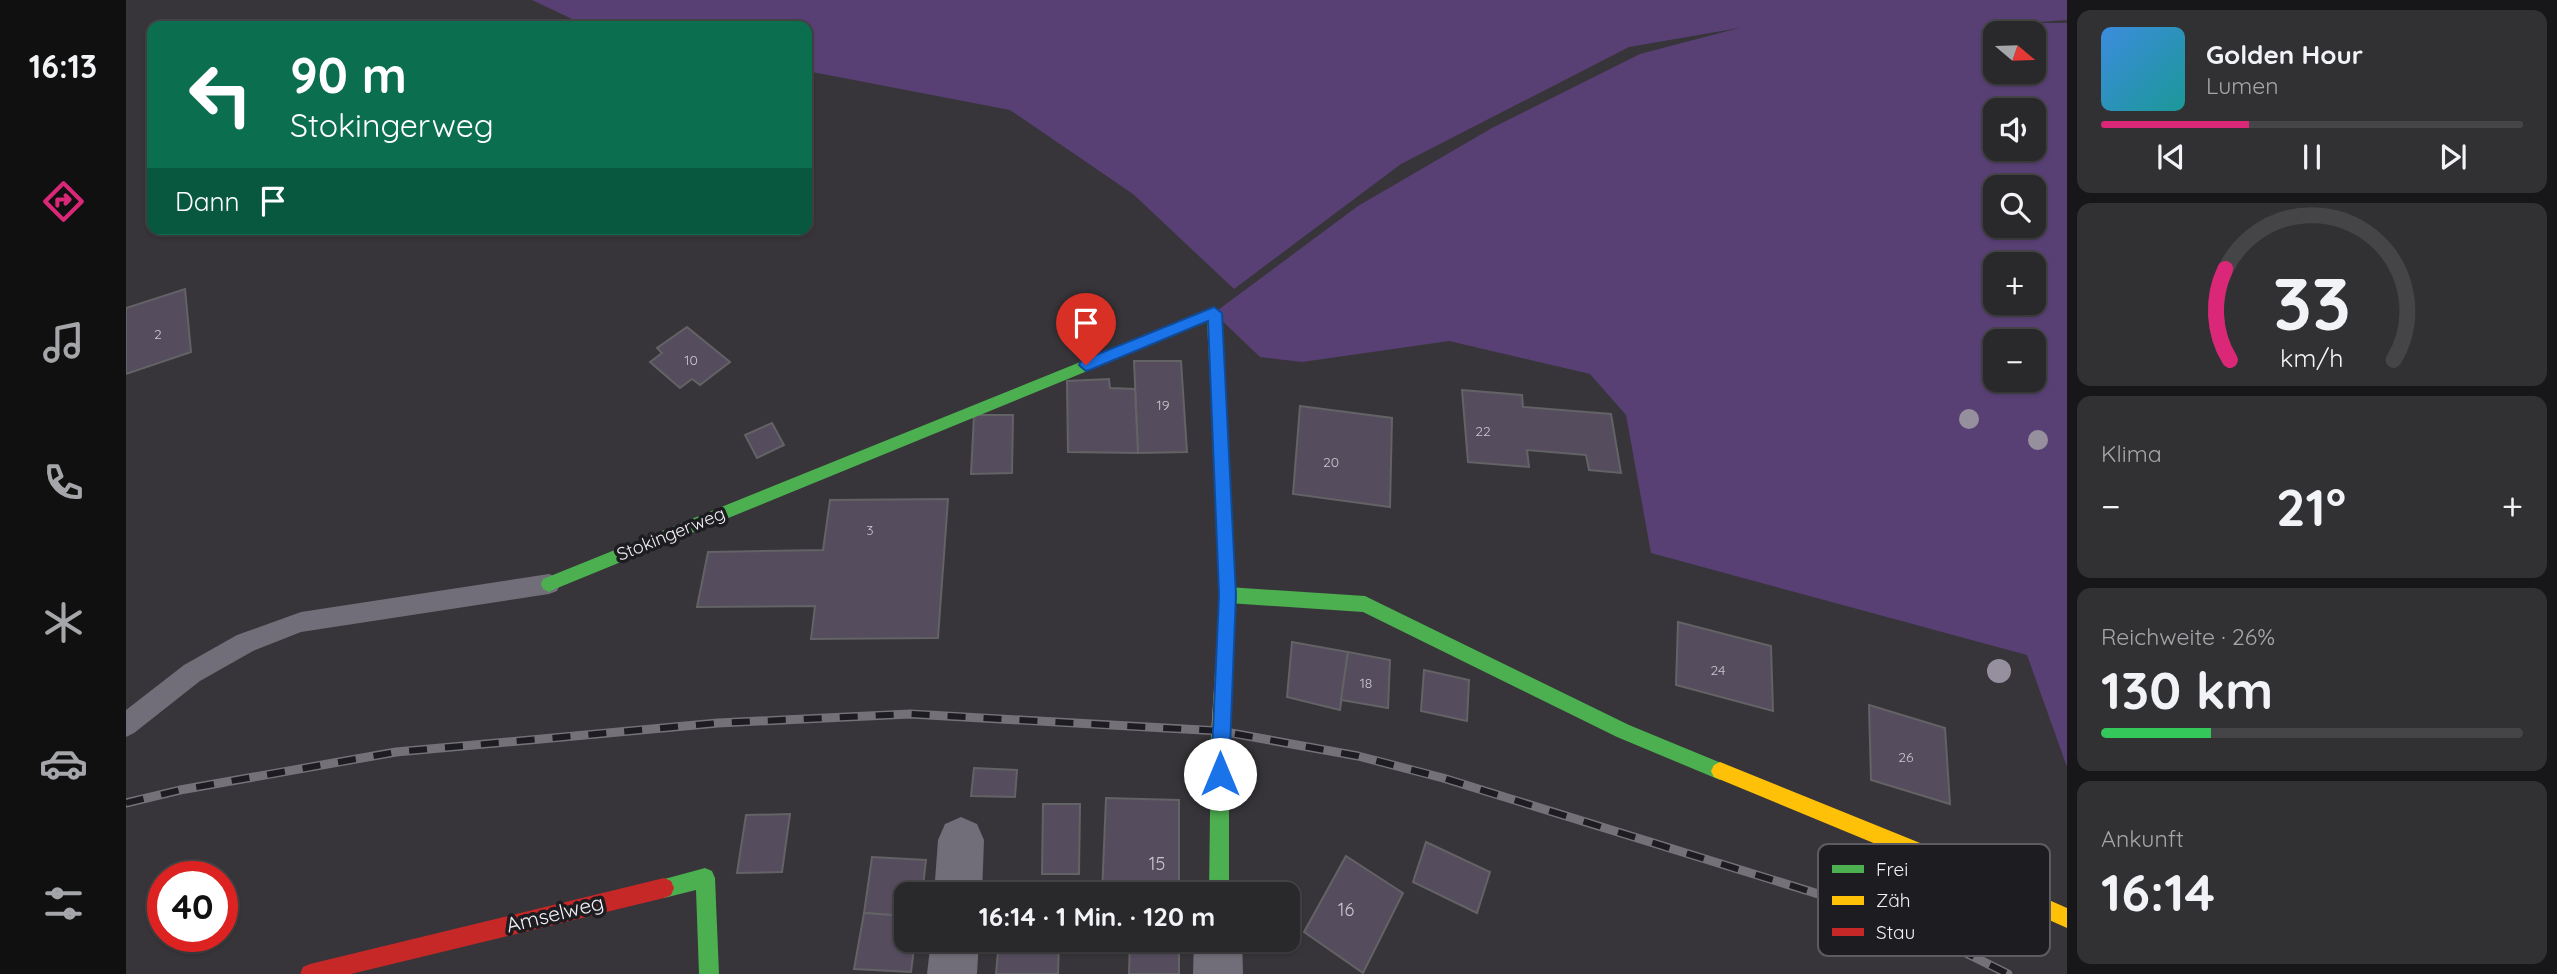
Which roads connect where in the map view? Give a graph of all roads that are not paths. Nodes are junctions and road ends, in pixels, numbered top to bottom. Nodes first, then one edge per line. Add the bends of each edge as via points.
1 (549, 584) joint
2 (1228, 595) junction
3 (126, 725) edge
4 (961, 841) dead end
5 (1899, 844) edge
6 (959, 882) edge
7 (1219, 882) edge
8 (2050, 910) edge
9 (2067, 918) edge
10 (954, 952) edge
11 (1218, 952) edge
12 (310, 974) edge
13 (709, 974) edge
14 (952, 974) edge
15 (1218, 974) edge

1 - 2 street, Stokingerweg via 1214,313
1 - 3 lane, Stokingerweg via 301,622 245,643 192,673
2 - 5 street via 1365,604 1623,731
2 - 7 street via 1220,731
4 - 6 street
8 - 9 street
10 - 14 street
11 - 15 street
12 - 13 street, Amselweg via 705,878

